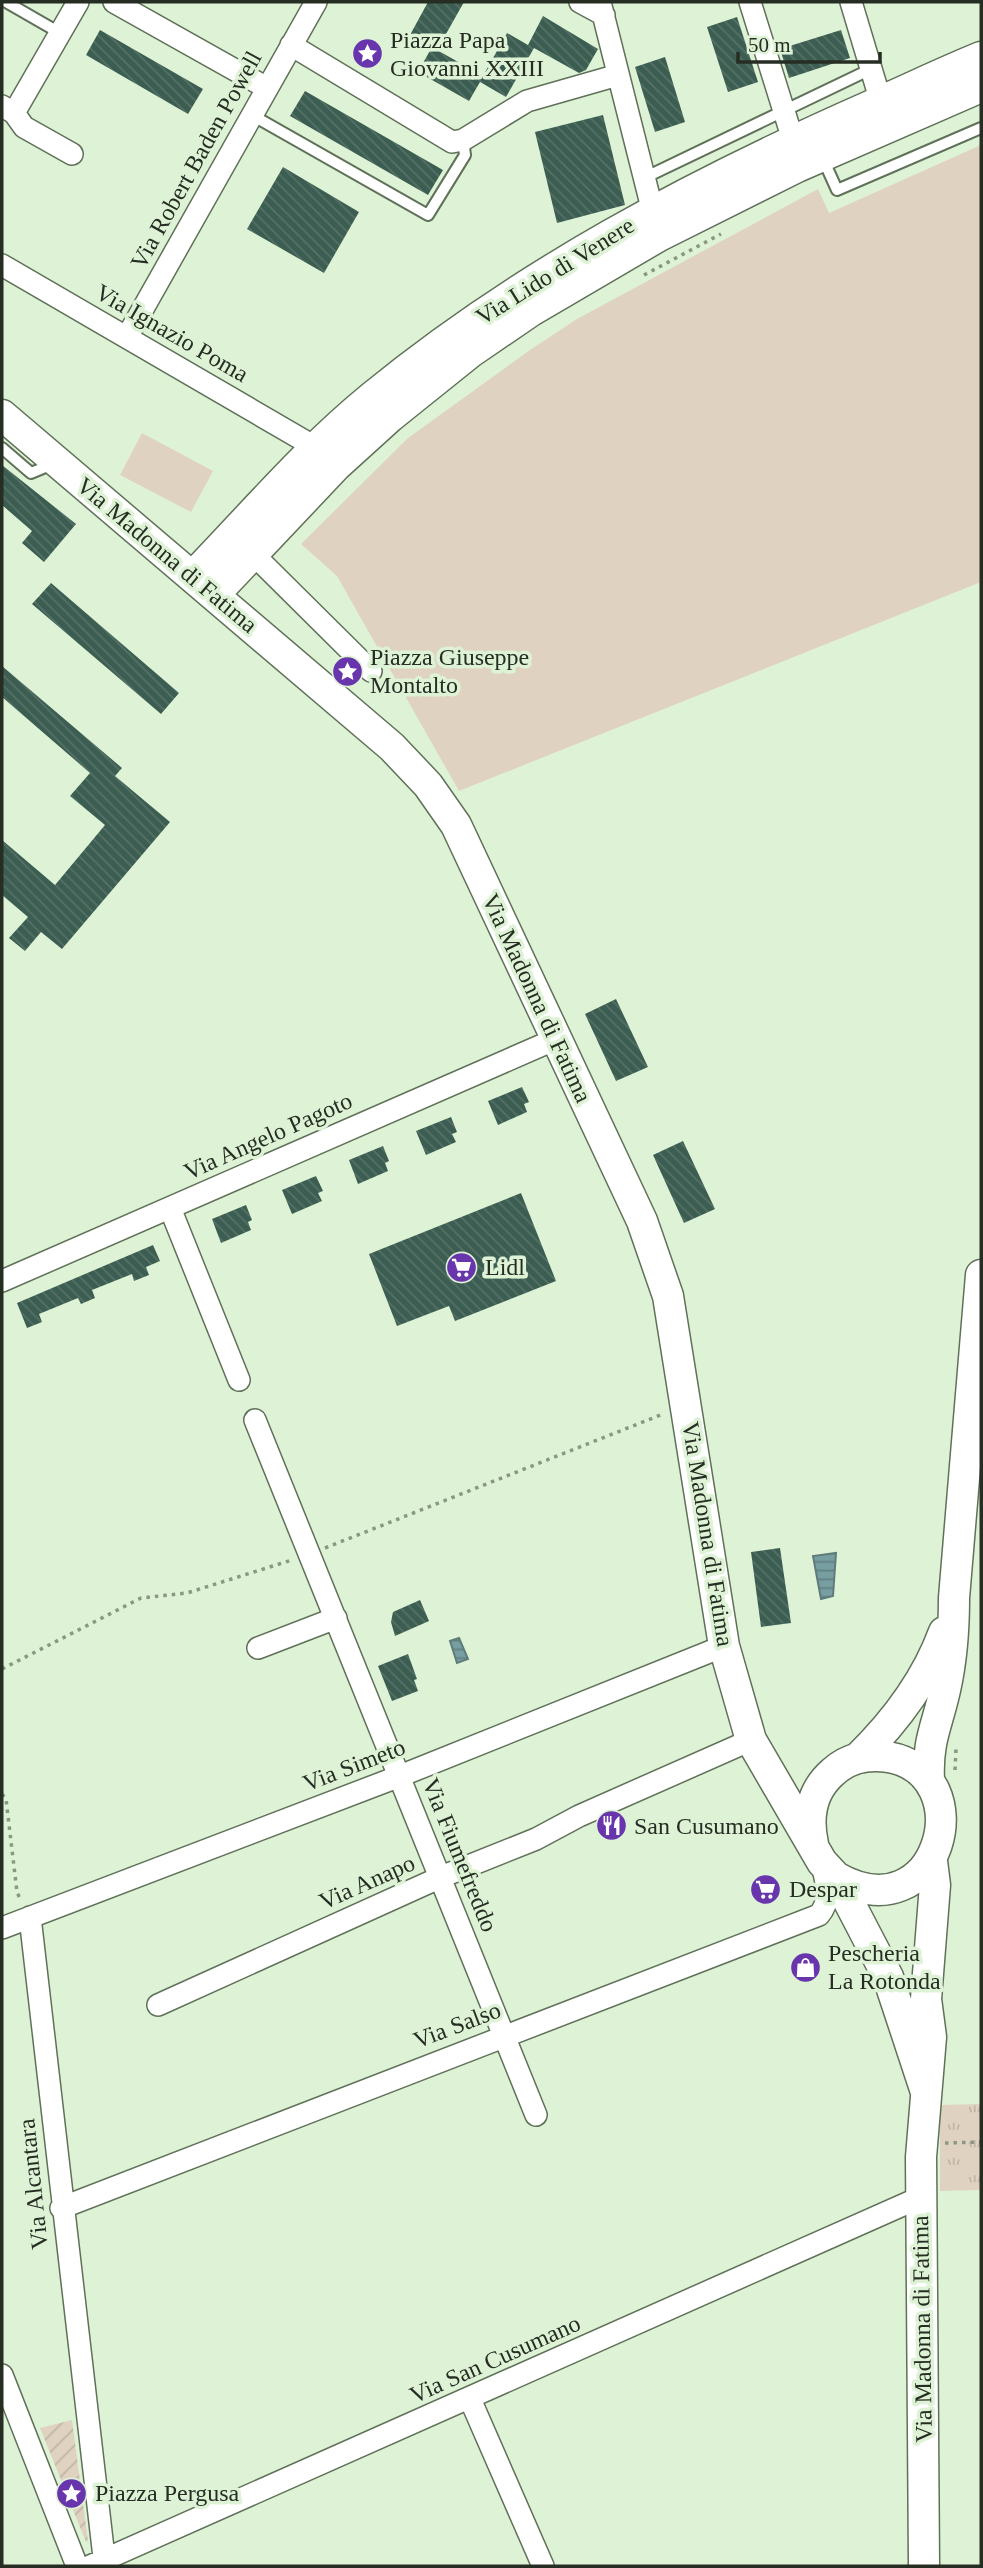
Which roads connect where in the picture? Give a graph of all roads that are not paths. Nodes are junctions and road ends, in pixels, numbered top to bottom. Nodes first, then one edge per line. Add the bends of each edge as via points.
1 (6, 2) edge
2 (78, 2) edge
3 (114, 2) edge
4 (316, 2) edge
5 (580, 2) edge
6 (750, 2) edge
7 (852, 2) edge
8 (602, 8) edge
9 (60, 33) junction
10 (291, 45) junction
11 (981, 57) edge
12 (871, 69) junction
13 (618, 75) junction
14 (981, 87) edge
15 (267, 88) junction
16 (8, 109) edge
17 (784, 110) junction
18 (885, 114) junction
19 (252, 115) junction
20 (981, 128) edge
21 (463, 140) junction
22 (793, 140) junction
23 (72, 154) dead end
24 (822, 156) junction
25 (643, 178) junction
26 (656, 223) junction
27 (2, 265) edge
28 (127, 337) junction
29 (2, 415) edge
30 (2, 449) edge
31 (329, 455) junction
32 (58, 462) junction
33 (253, 554) junction
34 (203, 586) junction
35 (371, 671) dead end
36 (556, 1038) junction
37 (170, 1208) junction
38 (981, 1275) edge
39 (2, 1281) edge
40 (239, 1380) dead end
41 (255, 1420) dead end
42 (954, 1598) junction
43 (336, 1618) junction
44 (724, 1646) junction
45 (258, 1648) dead end
46 (757, 1751) junction
47 (858, 1758) junction
48 (400, 1776) junction
49 (826, 1779) junction
50 (929, 1780) junction
51 (823, 1861) junction
52 (932, 1861) junction
53 (440, 1877) junction
54 (30, 1917) junction
55 (2, 1928) edge
56 (158, 2005) dead end
57 (504, 2035) junction
58 (926, 2092) junction
59 (536, 2115) dead end
60 (921, 2197) junction
61 (61, 2208) junction
62 (2, 2375) edge
63 (470, 2399) junction
64 (100, 2565) edge
65 (77, 2566) edge
66 (543, 2566) edge
67 (924, 2566) edge

1 - 9 lane
2 - 9 street
3 - 15 street
4 - 10 street, Via Robert Baden Powell
5 - 8 street
6 - 17 street
7 - 12 street
8 - 13 street
9 - 16 street
10 - 15 street, Via Robert Baden Powell
10 - 21 street via 452,142
11 - 18 street, Via Lido di Venere
12 - 17 lane
12 - 18 street
13 - 21 street via 527,101
13 - 25 street
14 - 18 street, Via Lido di Venere
15 - 19 street, Via Robert Baden Powell
16 - 23 street via 24,127
17 - 22 street
17 - 25 lane
18 - 22 street, Via Lido di Venere
18 - 24 street, Via Lido di Venere
19 - 21 lane via 428,215 466,155
19 - 28 street, Via Robert Baden Powell
20 - 24 lane via 837,190
22 - 26 street, Via Lido di Venere
24 - 26 street, Via Lido di Venere
25 - 26 street
26 - 31 street, Via Lido di Venere via 540,276 486,313 372,397
27 - 28 street, Via Ignazio Poma
28 - 31 street, Via Ignazio Poma
29 - 32 street, Via Madonna di Fatima
30 - 32 lane via 31,473
31 - 33 street, Via Lido di Venere
31 - 34 street, Via Lido di Venere
32 - 34 street, Via Madonna di Fatima
33 - 34 street, Via Lido di Venere
33 - 35 street
34 - 36 street, Via Madonna di Fatima via 392,747 428,785 456,825
36 - 37 street, Via Angelo Pagoto
36 - 44 street, Via Madonna di Fatima via 642,1221 668,1296
37 - 39 street, Via Angelo Pagoto
37 - 40 street
38 - 42 street
41 - 43 street, Via Fiumefreddo
42 - 47 street via 938,1646 909,1702
42 - 50 street via 945,1691 927,1751
43 - 45 street
43 - 48 street, Via Fiumefreddo
44 - 46 street, Via Madonna di Fatima
44 - 48 street, Via Simeto
46 - 49 street via 792,1784
46 - 51 street, Via Madonna di Fatima
46 - 53 street, Via Anapo via 579,1816 536,1839
47 - 49 street
47 - 50 street via 897,1758
48 - 53 street, Via Fiumefreddo
48 - 54 street, Via Simeto
49 - 51 street via 811,1810
50 - 52 street via 939,1795 944,1829
51 - 52 street via 851,1885 887,1889 905,1884
51 - 57 street, Via Salso via 828,1889 826,1907 819,1915
51 - 58 street, Via Madonna di Fatima via 888,1978
52 - 58 street, Via Madonna di Fatima via 935,1885 926,1999 931,2037
53 - 56 street, Via Anapo
53 - 57 street, Via Fiumefreddo
54 - 55 street, Via Simeto
54 - 61 street, Via Alcantara
57 - 59 street, Via Fiumefreddo
57 - 61 street, Via Salso
58 - 60 street, Via Madonna di Fatima
60 - 63 street, Via San Cusumano
60 - 67 street, Via Madonna di Fatima
61 - 64 street, Via Alcantara
62 - 65 street
63 - 64 street, Via San Cusumano
63 - 66 street

